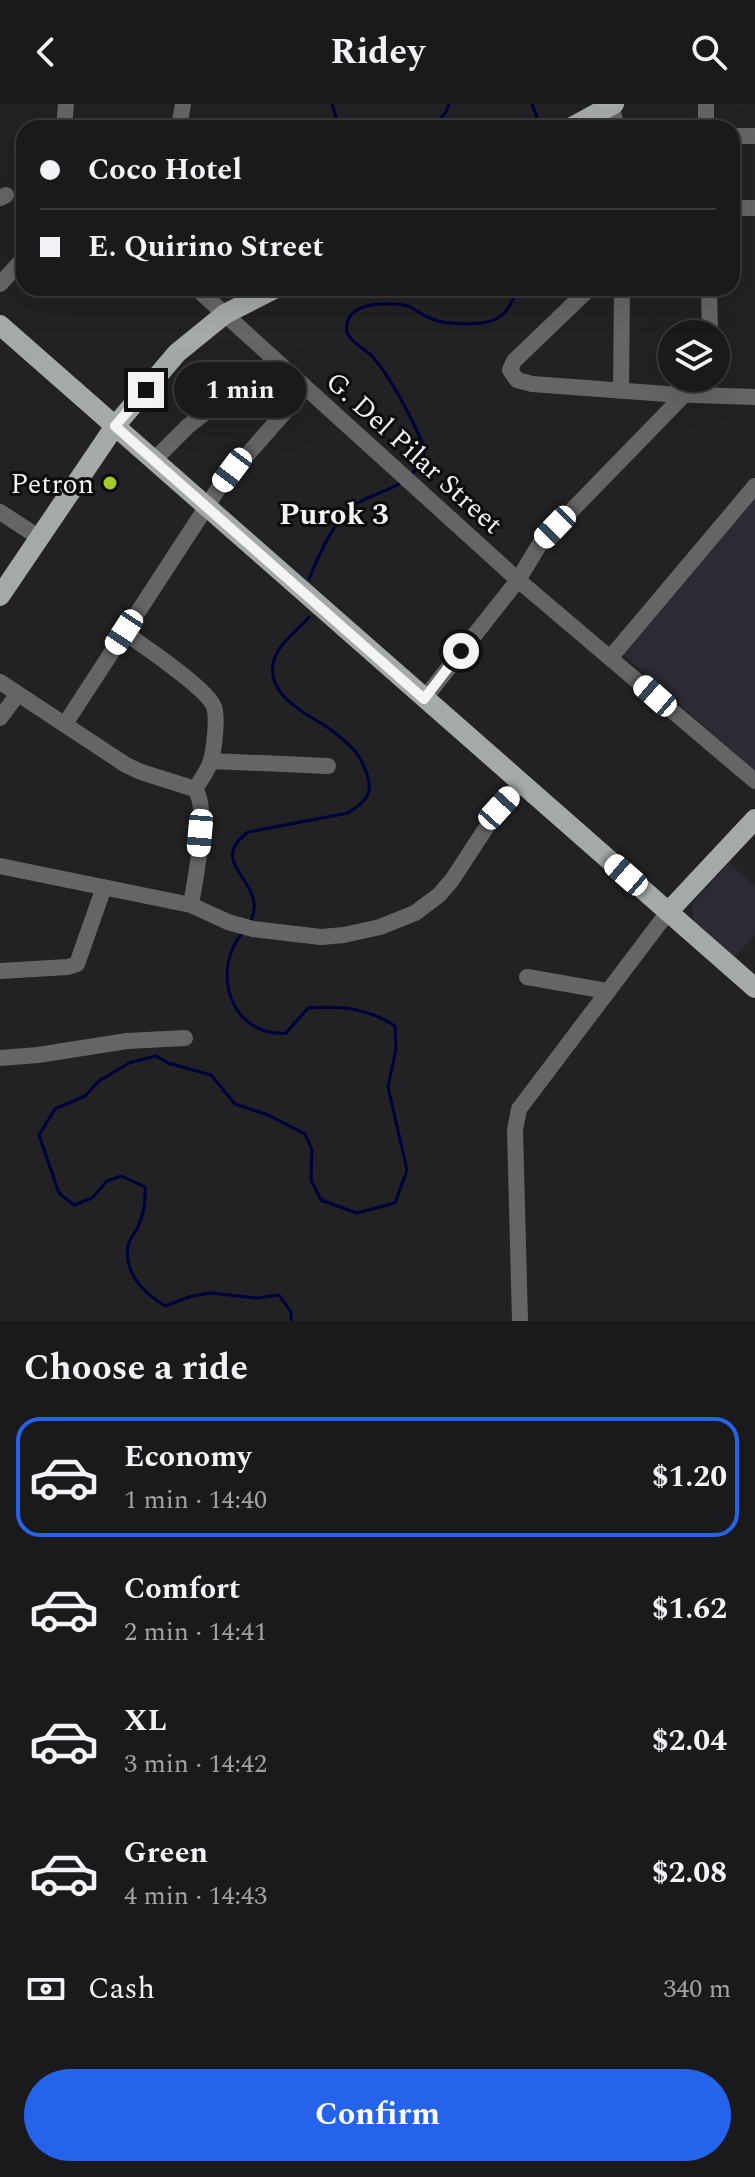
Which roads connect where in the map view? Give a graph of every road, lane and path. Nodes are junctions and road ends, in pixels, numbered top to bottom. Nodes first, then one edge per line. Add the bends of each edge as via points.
1 (613, 104) edge
2 (584, 120) edge
3 (16, 267) edge
4 (0, 284) edge
5 (205, 296) edge
6 (260, 296) edge
7 (582, 296) edge
8 (622, 296) edge
9 (709, 296) edge
10 (225, 314) junction
11 (710, 320) edge
12 (0, 325) edge
13 (305, 389) junction
14 (621, 391) junction
15 (730, 391) edge
16 (692, 392) edge
17 (685, 394) junction
18 (755, 397) edge
19 (211, 408) dead end
20 (115, 426) junction
21 (154, 460) junction
22 (755, 486) edge
23 (207, 506) junction
24 (0, 512) edge
25 (40, 538) junction
26 (518, 580) junction
27 (0, 596) edge
28 (124, 632) junction
29 (611, 657) junction
30 (0, 682) edge
31 (18, 694) junction
32 (424, 699) junction
33 (0, 718) edge
34 (65, 724) junction
35 (211, 761) junction
36 (328, 766) dead end
37 (755, 781) edge
38 (521, 783) junction
39 (195, 789) junction
40 (755, 819) edge
41 (0, 866) edge
42 (104, 887) junction
43 (191, 905) junction
44 (668, 912) junction
45 (0, 971) edge
46 (527, 977) dead end
47 (755, 988) edge
48 (607, 991) junction
49 (185, 1038) dead end
50 (0, 1058) edge
51 (520, 1321) edge

1 - 2 main road
3 - 4 street
5 - 10 street, G. Del Pilar Street
6 - 10 main road
7 - 14 street via 514,361 511,374 532,384
8 - 14 street
9 - 11 street
10 - 13 street, G. Del Pilar Street
10 - 20 main road via 177,353
12 - 20 main road
13 - 23 street
13 - 26 street, G. Del Pilar Street
14 - 17 street
15 - 18 street
16 - 17 street
17 - 26 street via 541,542
19 - 21 street
20 - 21 main road
20 - 25 main road
21 - 23 main road
22 - 29 street
23 - 28 street
23 - 32 main road
24 - 25 street
25 - 27 main road
26 - 29 street, G. Del Pilar Street
26 - 32 street
28 - 34 street
28 - 35 street via 213,704
29 - 37 street, G. Del Pilar Street
30 - 31 street
31 - 33 street
31 - 34 street
32 - 38 main road
34 - 39 street via 126,765
35 - 36 street
35 - 39 street
38 - 43 street via 439,895 415,913 380,927 344,935 305,935 238,926
38 - 44 main road
39 - 43 street via 202,813
40 - 44 main road
41 - 42 street
42 - 43 street
42 - 45 street via 77,964
44 - 47 main road
44 - 48 street
46 - 48 street
48 - 51 street via 516,1118
49 - 50 street

